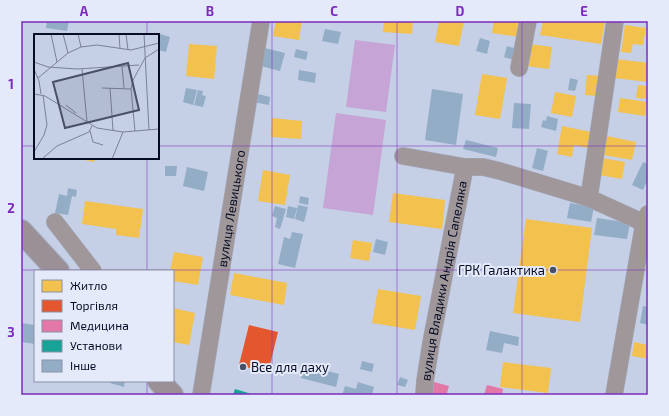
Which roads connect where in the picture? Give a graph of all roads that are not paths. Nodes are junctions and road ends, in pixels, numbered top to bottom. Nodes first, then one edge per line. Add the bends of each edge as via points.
1 (261, 21) edge
2 (528, 21) edge
3 (615, 21) edge
4 (519, 68) dead end
5 (403, 156) dead end
6 (465, 167) junction
7 (589, 198) junction
8 (646, 218) edge
9 (55, 222) dead end
10 (21, 231) edge
11 (57, 270) edge
12 (92, 270) edge
13 (160, 382) edge
14 (172, 395) edge
15 (201, 395) edge
16 (424, 395) edge
17 (614, 395) edge

1 - 15 street, вулиця Левицького
2 - 4 street
3 - 7 street
5 - 6 street
6 - 7 street via 483,167 500,171
6 - 16 street, вулиця Владики Андрія Сапеляка via 431,342
7 - 8 street
8 - 17 street
9 - 12 street
10 - 11 main road
13 - 14 main road

